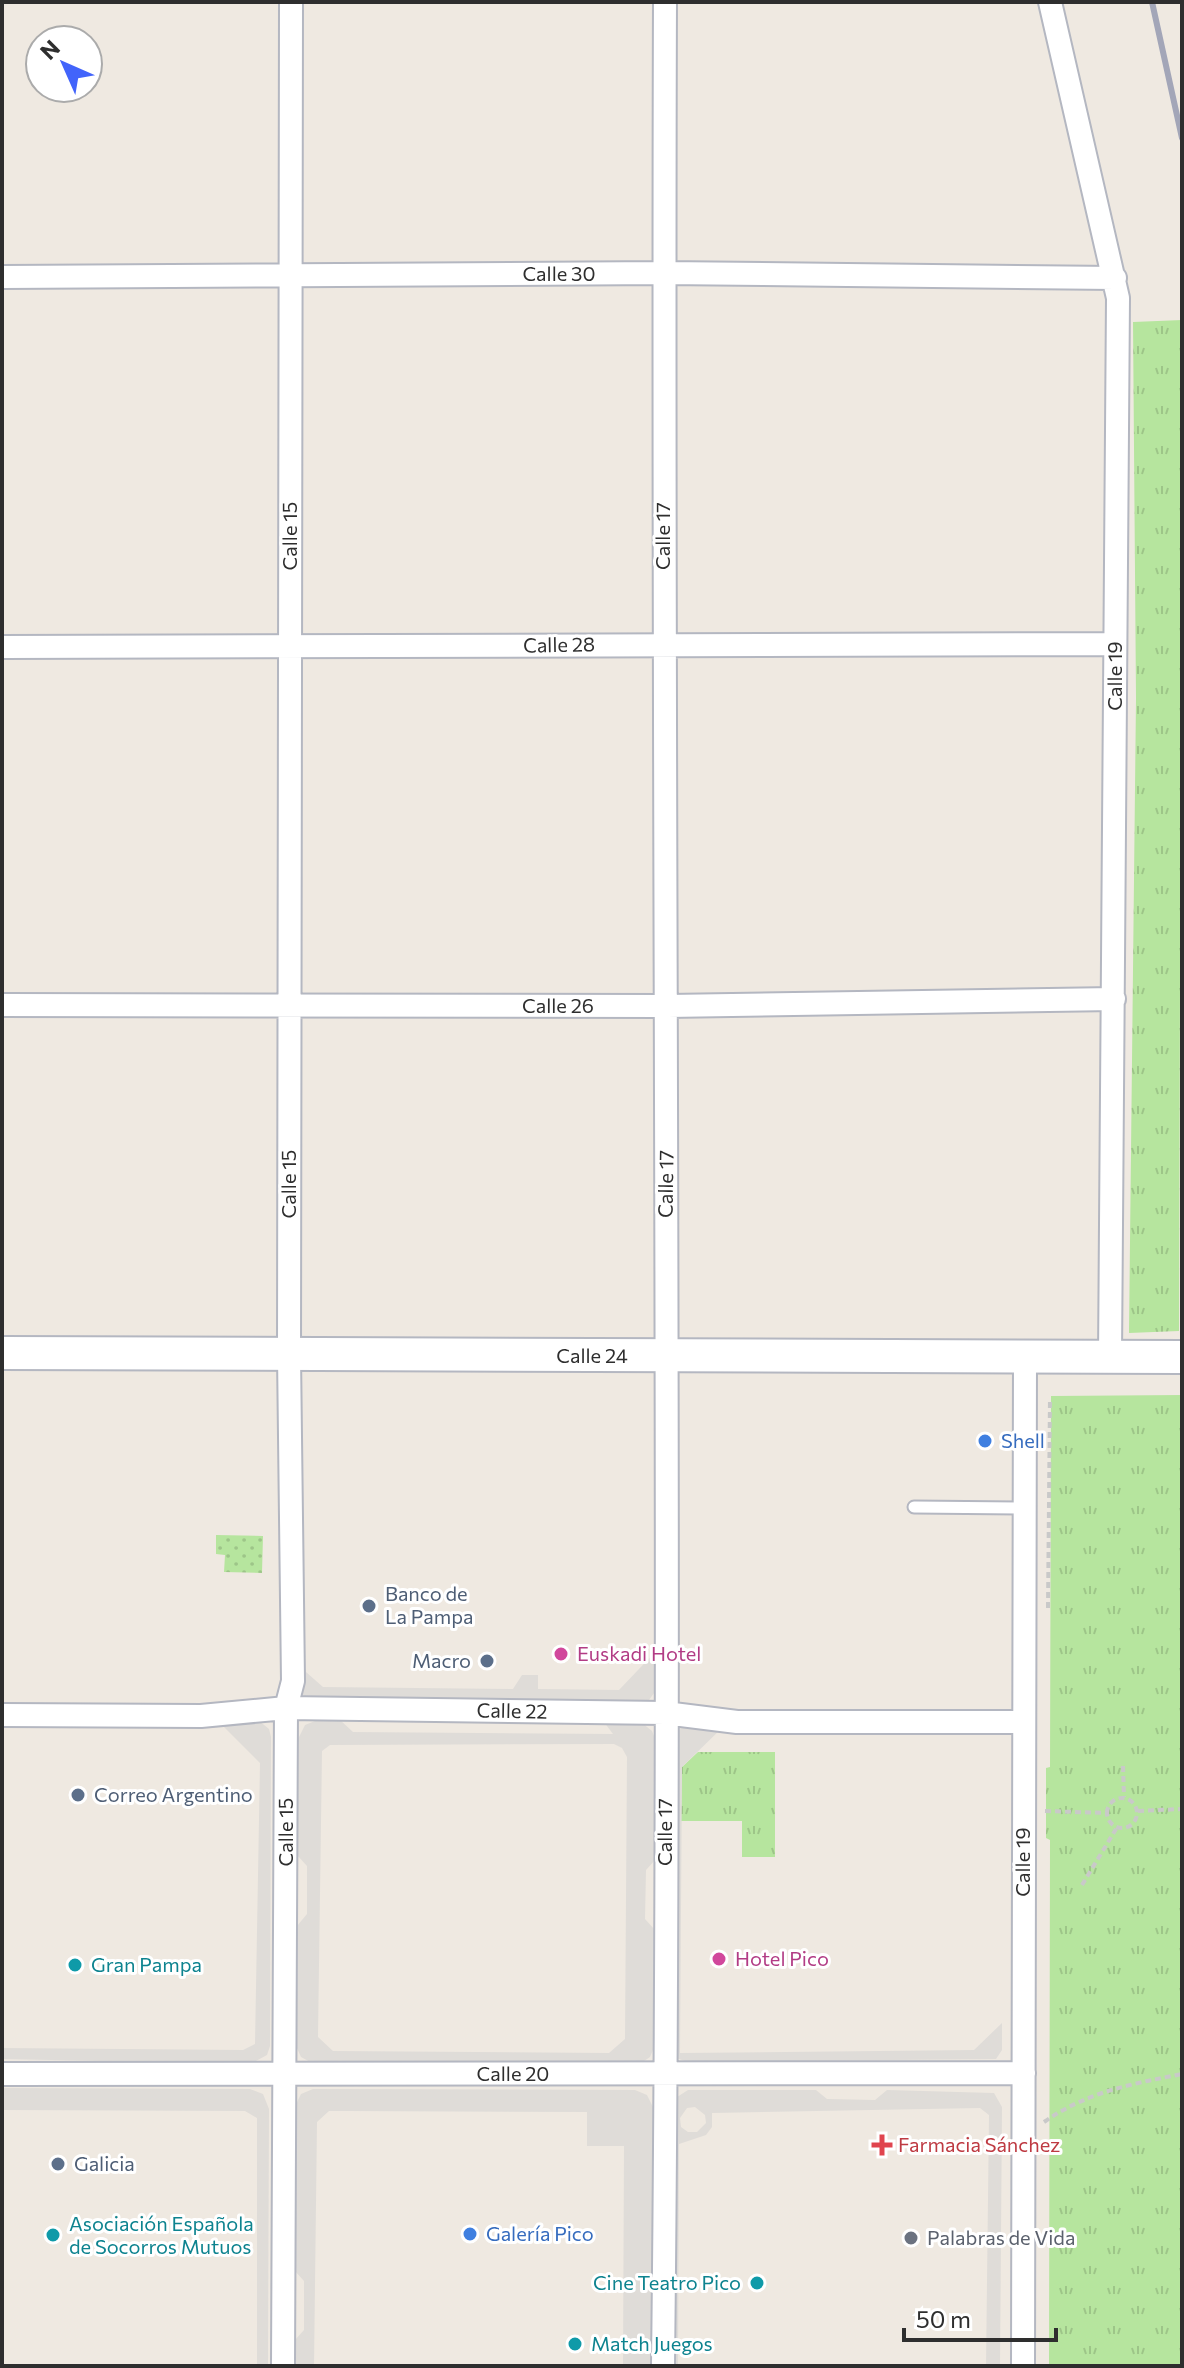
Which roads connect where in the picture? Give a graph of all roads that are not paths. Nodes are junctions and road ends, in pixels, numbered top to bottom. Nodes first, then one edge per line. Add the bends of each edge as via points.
1 (291, 2) edge
2 (665, 2) edge
3 (1050, 2) edge
4 (664, 273) junction
5 (291, 275) junction
6 (2, 277) edge
7 (1115, 278) junction
8 (663, 644) junction
9 (1115, 644) junction
10 (2, 647) edge
11 (290, 649) junction
12 (1114, 999) junction
13 (2, 1005) edge
14 (290, 1005) junction
15 (668, 1006) junction
16 (2, 1353) edge
17 (289, 1355) junction
18 (664, 1357) junction
19 (1110, 1357) junction
20 (1182, 1357) edge
21 (1025, 1358) junction
22 (914, 1507) dead end
23 (1024, 1508) junction
24 (286, 1708) junction
25 (665, 1713) junction
26 (2, 1715) edge
27 (1023, 1722) junction
28 (1024, 2073) junction
29 (2, 2074) edge
30 (284, 2074) junction
31 (666, 2074) junction
32 (283, 2366) edge
33 (663, 2366) edge
34 (1023, 2366) edge

1 - 5 street, Calle 15
2 - 4 street, Calle 17
3 - 7 street, Calle 19
4 - 5 street, Calle 30
4 - 7 street, Calle 30
4 - 8 street, Calle 17
5 - 6 street, Calle 30
5 - 11 street, Calle 15
7 - 9 street, Calle 19
8 - 9 street, Calle 28
8 - 11 street, Calle 28
8 - 15 street, Calle 17
9 - 12 street, Calle 19
10 - 11 street, Calle 28
11 - 14 street, Calle 15
12 - 15 street, Calle 26
12 - 19 street, Calle 19
13 - 14 street, Calle 26
14 - 15 street, Calle 26
14 - 17 street, Calle 15
15 - 18 street, Calle 17
16 - 17 street, Calle 24
17 - 18 street, Calle 24
17 - 24 street, Calle 15 via 293,1681
18 - 21 street, Calle 24
18 - 25 street, Calle 17
19 - 20 street, Calle 24
19 - 21 street, Calle 24
21 - 23 street, Calle 19
22 - 23 lane
23 - 27 street, Calle 19
24 - 25 street, Calle 22
24 - 26 street, Calle 22 via 201,1716
24 - 30 street, Calle 15
25 - 27 street, Calle 22 via 737,1722
25 - 31 street, Calle 17
27 - 28 street, Calle 19
28 - 31 street, Calle 20
28 - 34 street, Calle 19
29 - 30 street, Calle 20
30 - 31 street, Calle 20
30 - 32 street, Calle 15
31 - 33 street, Calle 17

